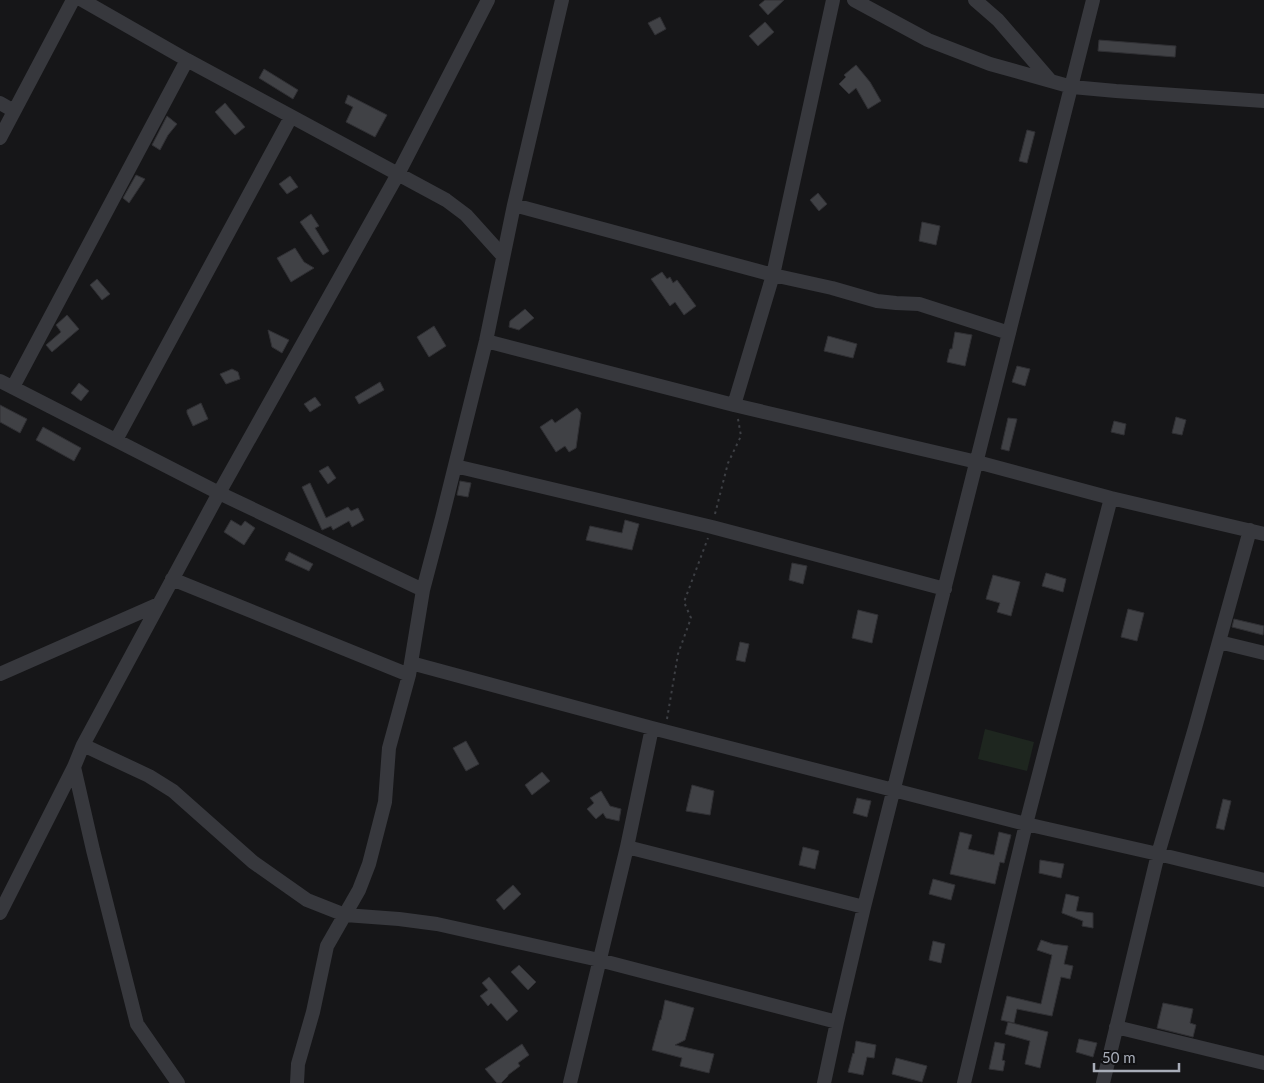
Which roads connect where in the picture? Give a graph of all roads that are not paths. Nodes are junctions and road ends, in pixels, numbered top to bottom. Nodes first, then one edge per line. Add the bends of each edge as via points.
1 (73, 0) edge
2 (82, 0) edge
3 (488, 0) edge
4 (562, 0) edge
5 (833, 0) edge
6 (854, 0) edge
7 (975, 0) edge
8 (1093, 0) edge
9 (187, 60) junction
10 (1050, 80) junction
11 (1072, 87) junction
12 (1264, 101) edge
13 (0, 103) edge
14 (14, 111) junction
15 (291, 117) junction
16 (0, 138) edge
17 (398, 174) junction
18 (514, 205) junction
19 (503, 256) junction
20 (773, 275) junction
21 (1010, 333) junction
22 (486, 341) junction
23 (0, 380) edge
24 (13, 387) junction
25 (734, 405) junction
26 (116, 440) junction
27 (977, 462) junction
28 (455, 466) junction
29 (219, 493) junction
30 (1111, 498) junction
31 (1250, 530) junction
32 (1264, 534) edge
33 (172, 579) junction
34 (423, 590) junction
35 (945, 590) junction
36 (159, 604) junction
37 (1219, 642) junction
38 (1264, 653) edge
39 (410, 669) junction
40 (0, 674) edge
41 (659, 730) junction
42 (84, 745) junction
43 (74, 767) junction
44 (894, 790) junction
45 (1026, 824) junction
46 (627, 847) junction
47 (1158, 854) junction
48 (1264, 880) edge
49 (864, 907) junction
50 (0, 913) edge
51 (345, 915) junction
52 (600, 960) junction
53 (836, 1022) junction
54 (1116, 1027) junction
55 (1264, 1064) edge
56 (178, 1083) edge
57 (297, 1083) edge
58 (570, 1083) edge
59 (824, 1083) edge
60 (964, 1083) edge
61 (1103, 1083) edge

1 - 14 street
2 - 9 street
3 - 17 street
4 - 18 street
5 - 20 street
6 - 10 street via 928,40 990,64
7 - 10 street via 998,20
8 - 11 street
9 - 15 street
9 - 24 street
10 - 11 street
11 - 12 street
11 - 21 street
13 - 14 street
14 - 16 street
15 - 17 street
15 - 26 street
17 - 19 street via 446,200 466,216
17 - 29 street
18 - 19 street
18 - 20 street
19 - 22 street
20 - 21 street via 877,301 919,304
20 - 25 street
21 - 27 street
22 - 25 street
22 - 28 street
23 - 24 street
24 - 26 street
25 - 27 street
26 - 29 street
27 - 30 street
27 - 35 street
28 - 34 street
28 - 35 street via 712,527
29 - 33 street
29 - 34 street
30 - 31 street
30 - 45 street
31 - 32 street
31 - 37 street
33 - 36 street
33 - 39 street
34 - 39 street
35 - 44 street
36 - 40 street
36 - 42 street
37 - 38 street
37 - 47 street
39 - 41 street
39 - 51 street via 389,748 385,802 369,864
41 - 44 street
41 - 46 street
42 - 43 street
42 - 51 street via 173,791 261,868 307,900
43 - 50 street
43 - 56 street via 137,1024
44 - 45 street
44 - 49 street
45 - 47 street
45 - 60 street
46 - 49 street
46 - 52 street
47 - 48 street
47 - 54 street
49 - 53 street
51 - 52 street via 437,924
51 - 57 street via 327,946 298,1064
52 - 53 street
52 - 58 street
53 - 59 street
54 - 55 street
54 - 61 street

